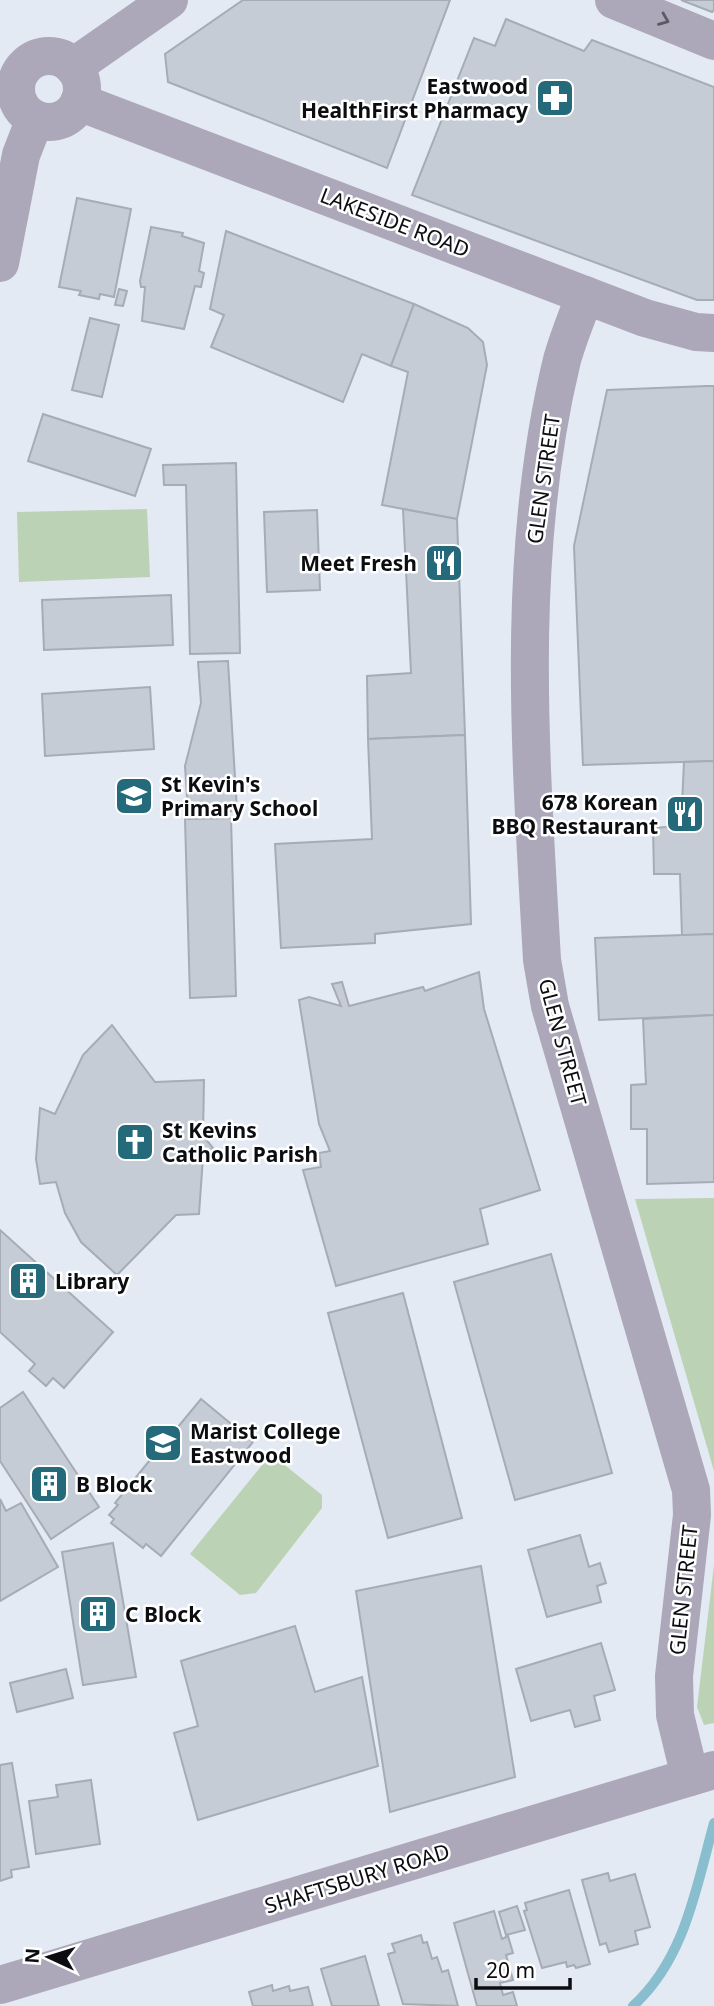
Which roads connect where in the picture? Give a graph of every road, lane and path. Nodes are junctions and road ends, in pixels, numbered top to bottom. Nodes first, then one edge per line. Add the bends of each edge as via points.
1 (169, 0) edge
2 (614, 0) edge
3 (714, 41) edge
4 (9, 73) edge
5 (76, 85) junction
6 (35, 119) junction
7 (0, 263) edge
8 (585, 295) junction
9 (714, 333) edge
10 (702, 1774) edge
11 (0, 1985) edge

1 - 5 street
2 -> 3 street
4 - 5 street via 38,58 57,58
4 - 6 street via 20,106
5 - 6 street via 65,118
5 - 8 street, LAKESIDE ROAD
6 - 7 street via 21,155
8 - 9 street, LAKESIDE ROAD via 657,322
8 - 10 street, GLEN STREET via 563,360 533,551 528,640 542,960 550,1006 691,1490 674,1676 675,1715
10 - 11 street, SHAFTSBURY ROAD

